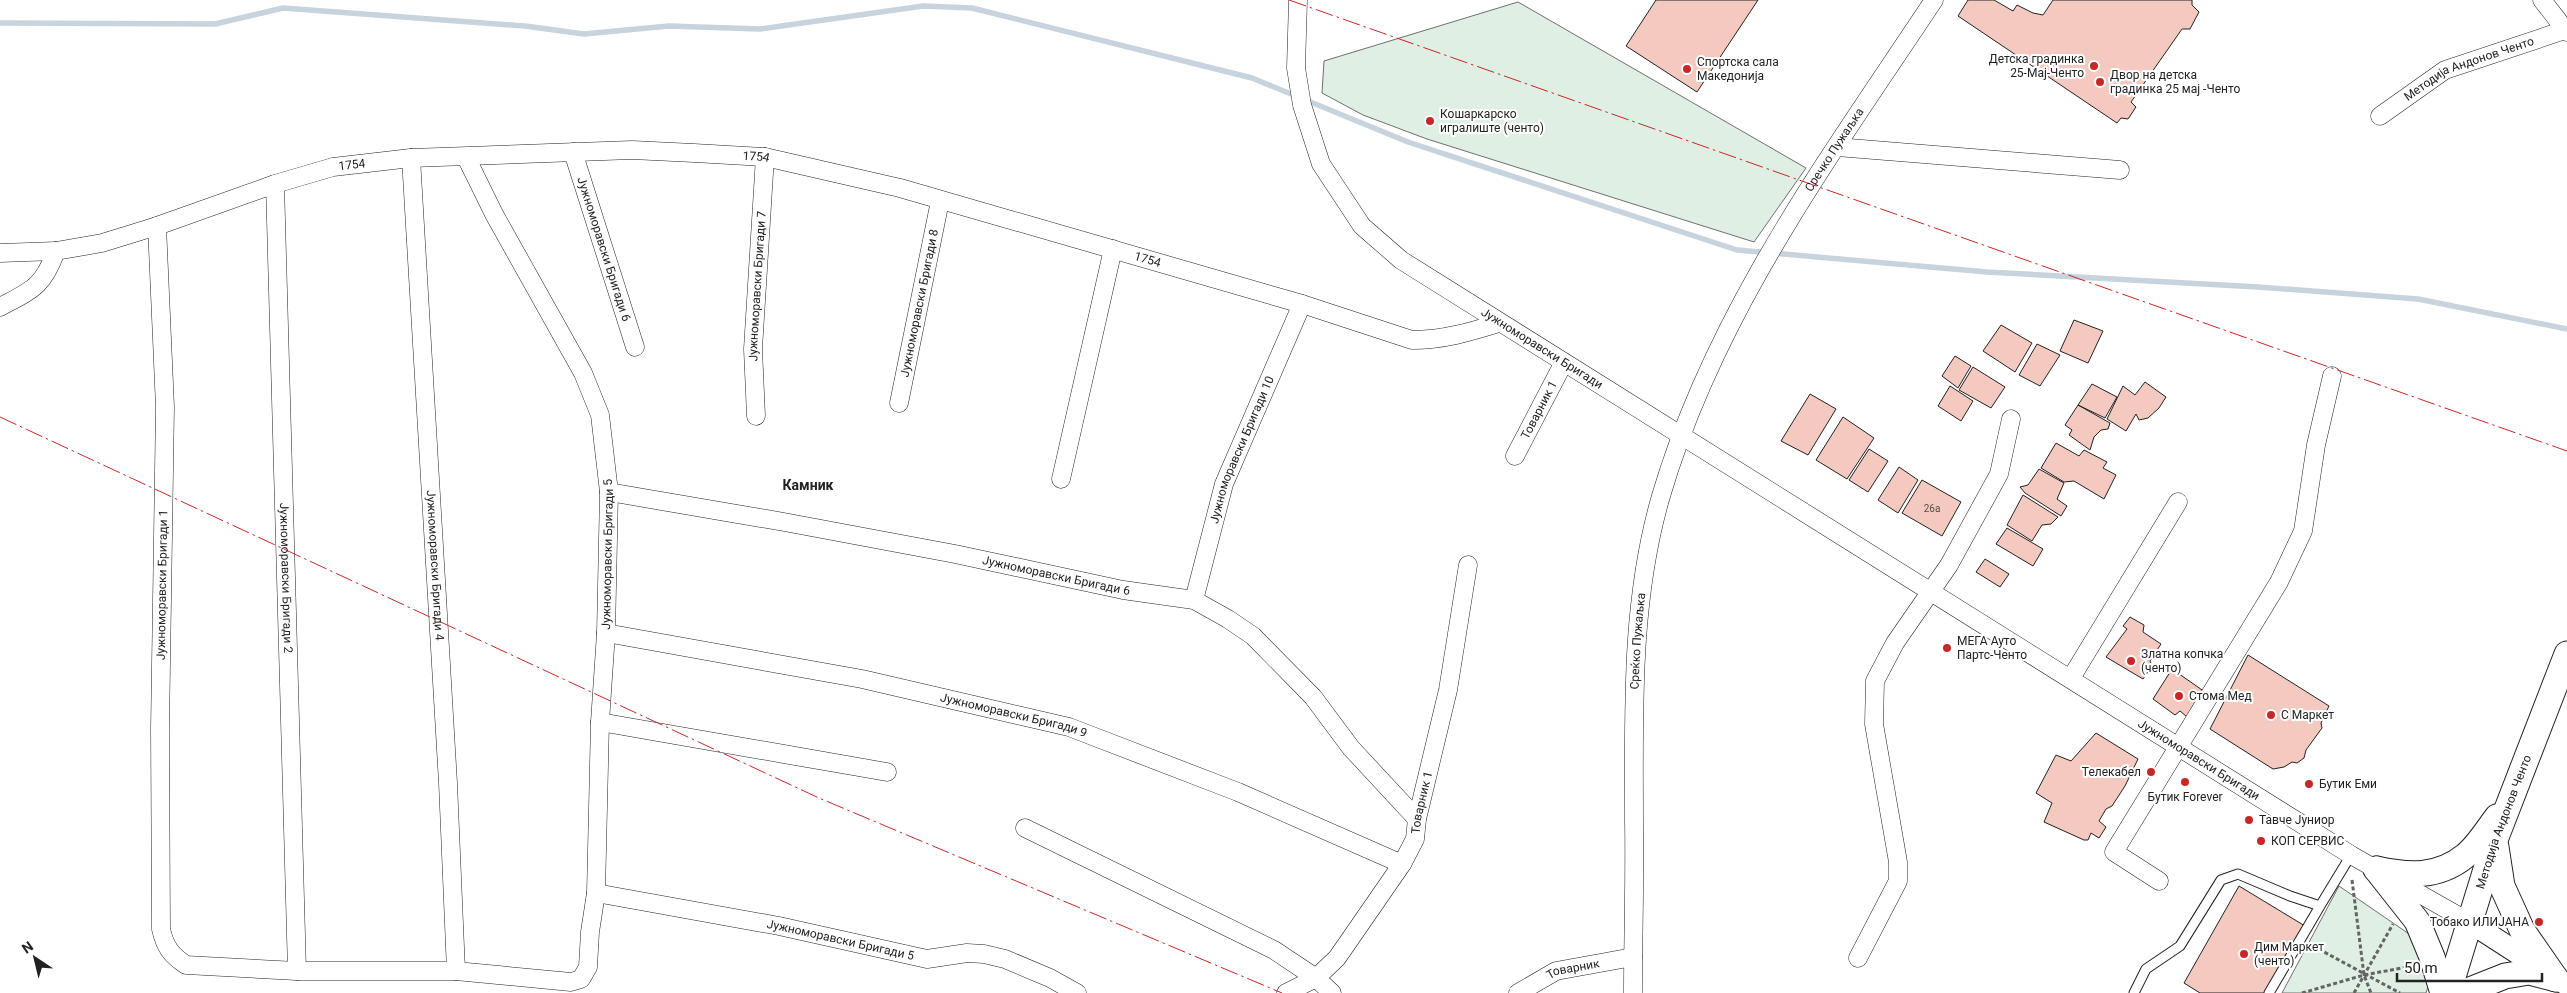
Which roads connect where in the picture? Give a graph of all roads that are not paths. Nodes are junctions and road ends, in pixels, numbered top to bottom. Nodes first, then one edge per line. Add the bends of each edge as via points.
1 (1298, 0) edge
2 (1934, 0) edge
3 (2542, 0) edge
4 (2566, 31) edge
5 (2380, 116) dead end
6 (1837, 147) junction
7 (573, 152) junction
8 (466, 157) junction
9 (765, 157) junction
10 (411, 158) junction
11 (2120, 170) dead end
12 (275, 184) junction
13 (940, 201) junction
14 (157, 226) junction
15 (1113, 249) junction
16 (56, 251) junction
17 (0, 253) edge
18 (1302, 304) junction
19 (1739, 305) joint
20 (0, 307) edge
21 (1499, 323) junction
22 (635, 347) dead end
23 (1563, 364) junction
24 (2332, 376) dead end
25 (898, 403) dead end
26 (756, 416) dead end
27 (2011, 419) dead end
28 (1682, 435) junction
29 (1515, 456) dead end
30 (1061, 479) dead end
31 (609, 492) junction
32 (2178, 502) dead end
33 (1468, 565) dead end
34 (1931, 591) junction
35 (1194, 600) junction
36 (606, 633) junction
37 (2567, 654) edge
38 (2071, 678) junction
39 (600, 722) junction
40 (2179, 746) junction
41 (886, 772) dead end
42 (2508, 804) junction
43 (1417, 819) junction
44 (1025, 828) dead end
45 (2495, 840) junction
46 (1402, 864) junction
47 (2360, 865) junction
48 (2159, 881) dead end
49 (596, 893) junction
50 (2320, 906) junction
51 (2471, 923) junction
52 (1633, 957) junction
53 (1858, 958) dead end
54 (297, 971) junction
55 (456, 971) junction
56 (1316, 978) junction
57 (2562, 982) edge
58 (1078, 993) edge
59 (1286, 993) edge
60 (1332, 993) edge
61 (1518, 993) edge
62 (1633, 993) edge
63 (2134, 993) edge
64 (2269, 993) edge
65 (2443, 993) edge
66 (2448, 993) edge
67 (2462, 993) edge

1 - 21 street, Јужноморавски Бригади via 1296,68 1302,105 1321,164 1339,193 1362,226 1401,260
2 - 6 street, Сречко Пужаљка
3 - 4 street, Методија Андонов Ченто
4 - 5 street, Методија Андонов Ченто via 2445,70
6 - 11 street
6 - 19 street, Сречко Пужаљка via 1775,242
7 - 8 street, 1754
7 - 9 street, 1754 via 632,150
7 - 22 street, Јужноморавски Бригади 6
8 - 10 street, 1754
8 - 31 street, Јужноморавски Бригади 5 via 583,374 600,415
9 - 13 street, 1754 via 900,188
9 - 26 street, Јужноморавски Бригади 7 via 754,349
10 - 12 street, 1754 via 333,166
10 - 55 street, Јужноморавски Бригади 4
12 - 14 street, 1754
12 - 54 street, Јужноморавски Бригади 2
13 - 15 street, 1754
13 - 25 street, Јужноморавски Бригади 8
14 - 16 street, 1754 via 102,243
14 - 54 street, Јужноморавски Бригади 1 via 165,407 160,729 161,929 164,944 173,957 186,965
15 - 18 street, 1754
15 - 30 street
16 - 17 street, 1754
16 - 20 street via 50,268 37,287
18 - 21 street, 1754 via 1412,340 1458,335
18 - 35 street, Јужноморавски Бригади 10 via 1224,484
19 - 28 street, Среќко Пужаљка
21 - 23 street, Јужноморавски Бригади
23 - 28 street, Јужноморавски Бригади
23 - 29 street, Товарник 1
24 - 40 street via 2316,445 2303,531 2279,582
27 - 34 street via 1999,474
28 - 34 street, Јужноморавски Бригади
28 - 52 street, Среќко Пужаљка via 1660,498 1644,574 1633,671
31 - 35 street, Јужноморавски Бригади 6 via 955,554 1123,590
31 - 36 street, Јужноморавски Бригади 5
32 - 38 street
33 - 43 street, Товарник 1 via 1448,690
34 - 38 street, Јужноморавски Бригади
34 - 53 street via 1895,643 1875,681 1874,724 1898,862 1898,881
35 - 43 street, Јужноморавски Бригади 6 via 1253,636 1313,697 1351,748
36 - 39 street, Јужноморавски Бригади 5
36 - 46 street, Јужноморавски Бригади 9 via 862,679 1069,727 1238,792
37 - 42 main road, Методија Андонов Ченто
38 - 40 street, Јужноморавски Бригади
39 - 41 street
39 - 49 street, Јужноморавски Бригади 5
40 - 47 street, Јужноморавски Бригади
40 - 48 street via 2114,852
42 - 45 main road, Методија Андонов Ченто
42 - 47 main road via 2465,856 2439,870 2405,876
43 - 46 street, Товарник 1 via 1415,839
44 - 56 street via 1274,950
45 - 51 main road, Методија Андонов Ченто
45 - 57 main road via 2502,886 2522,930
46 - 56 street, Товарник 1 via 1337,958
47 - 50 lane
47 - 51 street, Јужноморавски Бригади
47 - 65 main road via 2418,921
49 - 55 street, Јужноморавски Бригади 5 via 588,967 581,979 571,982
49 - 58 street, Јужноморавски Бригади 5 via 779,926 927,959 967,953 1005,958
50 - 63 lane via 2238,874 2228,876 2220,880 2180,946 2146,969
50 - 64 lane
51 - 57 street
51 - 66 main road, Методија Андонов Ченто
52 - 61 street, Товарник via 1556,971
52 - 62 street, Среќко Пужаљка
54 - 55 street
56 - 59 street, Товарник 1
56 - 60 street
57 - 67 main road via 2529,972 2505,976

